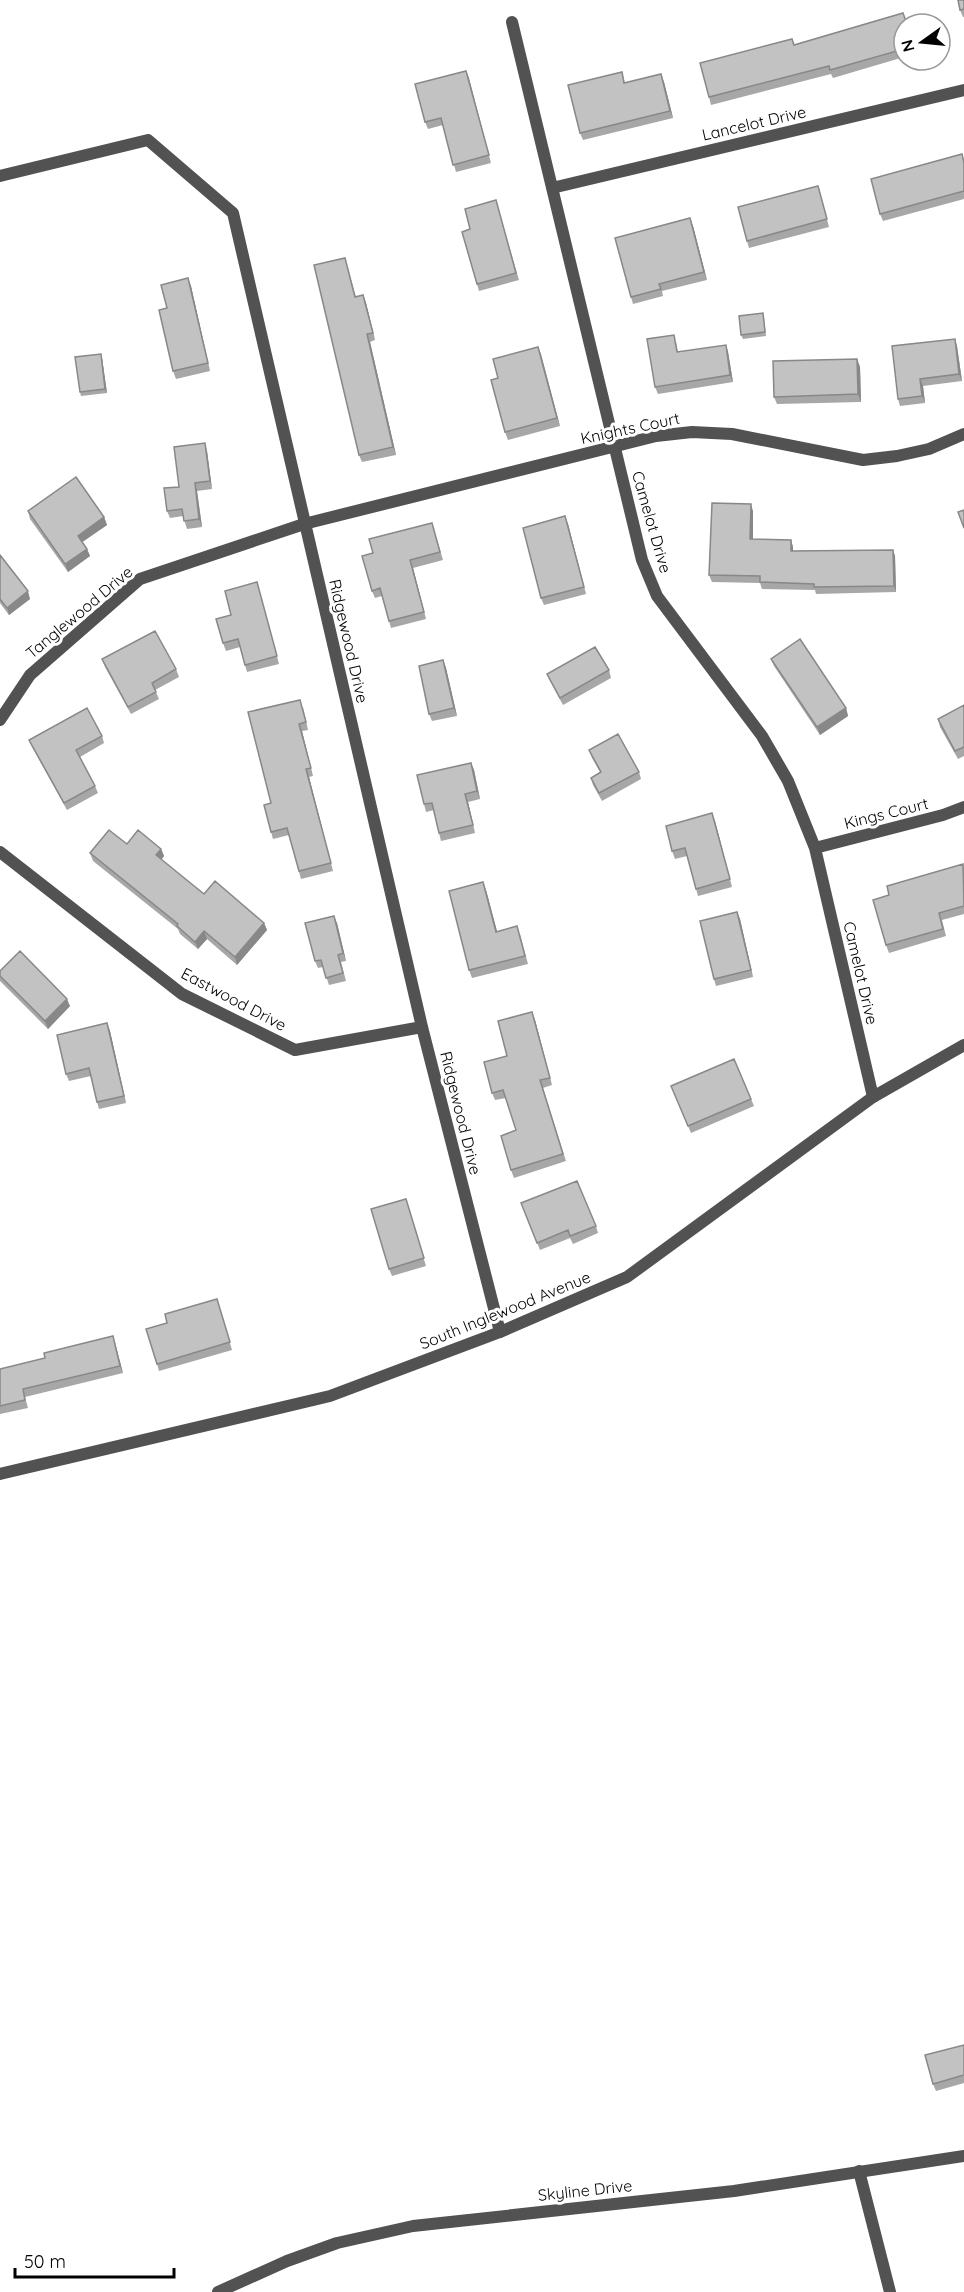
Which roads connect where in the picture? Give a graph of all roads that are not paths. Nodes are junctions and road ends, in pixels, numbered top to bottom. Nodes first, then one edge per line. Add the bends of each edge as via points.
1 (512, 22) dead end
2 (964, 90) edge
3 (0, 176) edge
4 (552, 188) junction
5 (964, 434) edge
6 (614, 447) junction
7 (304, 524) junction
8 (0, 720) edge
9 (964, 807) edge
10 (814, 848) junction
11 (0, 852) edge
12 (422, 1027) junction
13 (964, 1045) edge
14 (873, 1097) junction
15 (500, 1332) junction
16 (0, 1474) edge
17 (964, 2156) edge
18 (859, 2171) junction
19 (218, 2292) edge
20 (890, 2292) edge

1 - 4 street, Camelot Drive
2 - 4 street, Lancelot Drive
3 - 7 street, Ridgewood Drive via 148,140 233,213
4 - 6 street, Camelot Drive
5 - 6 street, Knights Court via 907,454 863,460 732,434 692,432
6 - 7 street, Knights Court
6 - 10 street, Camelot Drive via 642,560 657,596 762,736 788,781
7 - 8 street, Tanglewood Drive via 140,579 30,675
7 - 12 street, Ridgewood Drive
9 - 10 street, Kings Court
10 - 14 street, Camelot Drive
11 - 12 street, Eastwood Drive via 183,994 295,1050
12 - 15 street, Ridgewood Drive
13 - 14 street, South Inglewood Avenue
14 - 15 street, South Inglewood Avenue via 627,1277
15 - 16 street, South Inglewood Avenue via 330,1396
17 - 18 street, Skyline Drive
18 - 19 street, Skyline Drive via 734,2191 412,2226 338,2243
18 - 20 street

